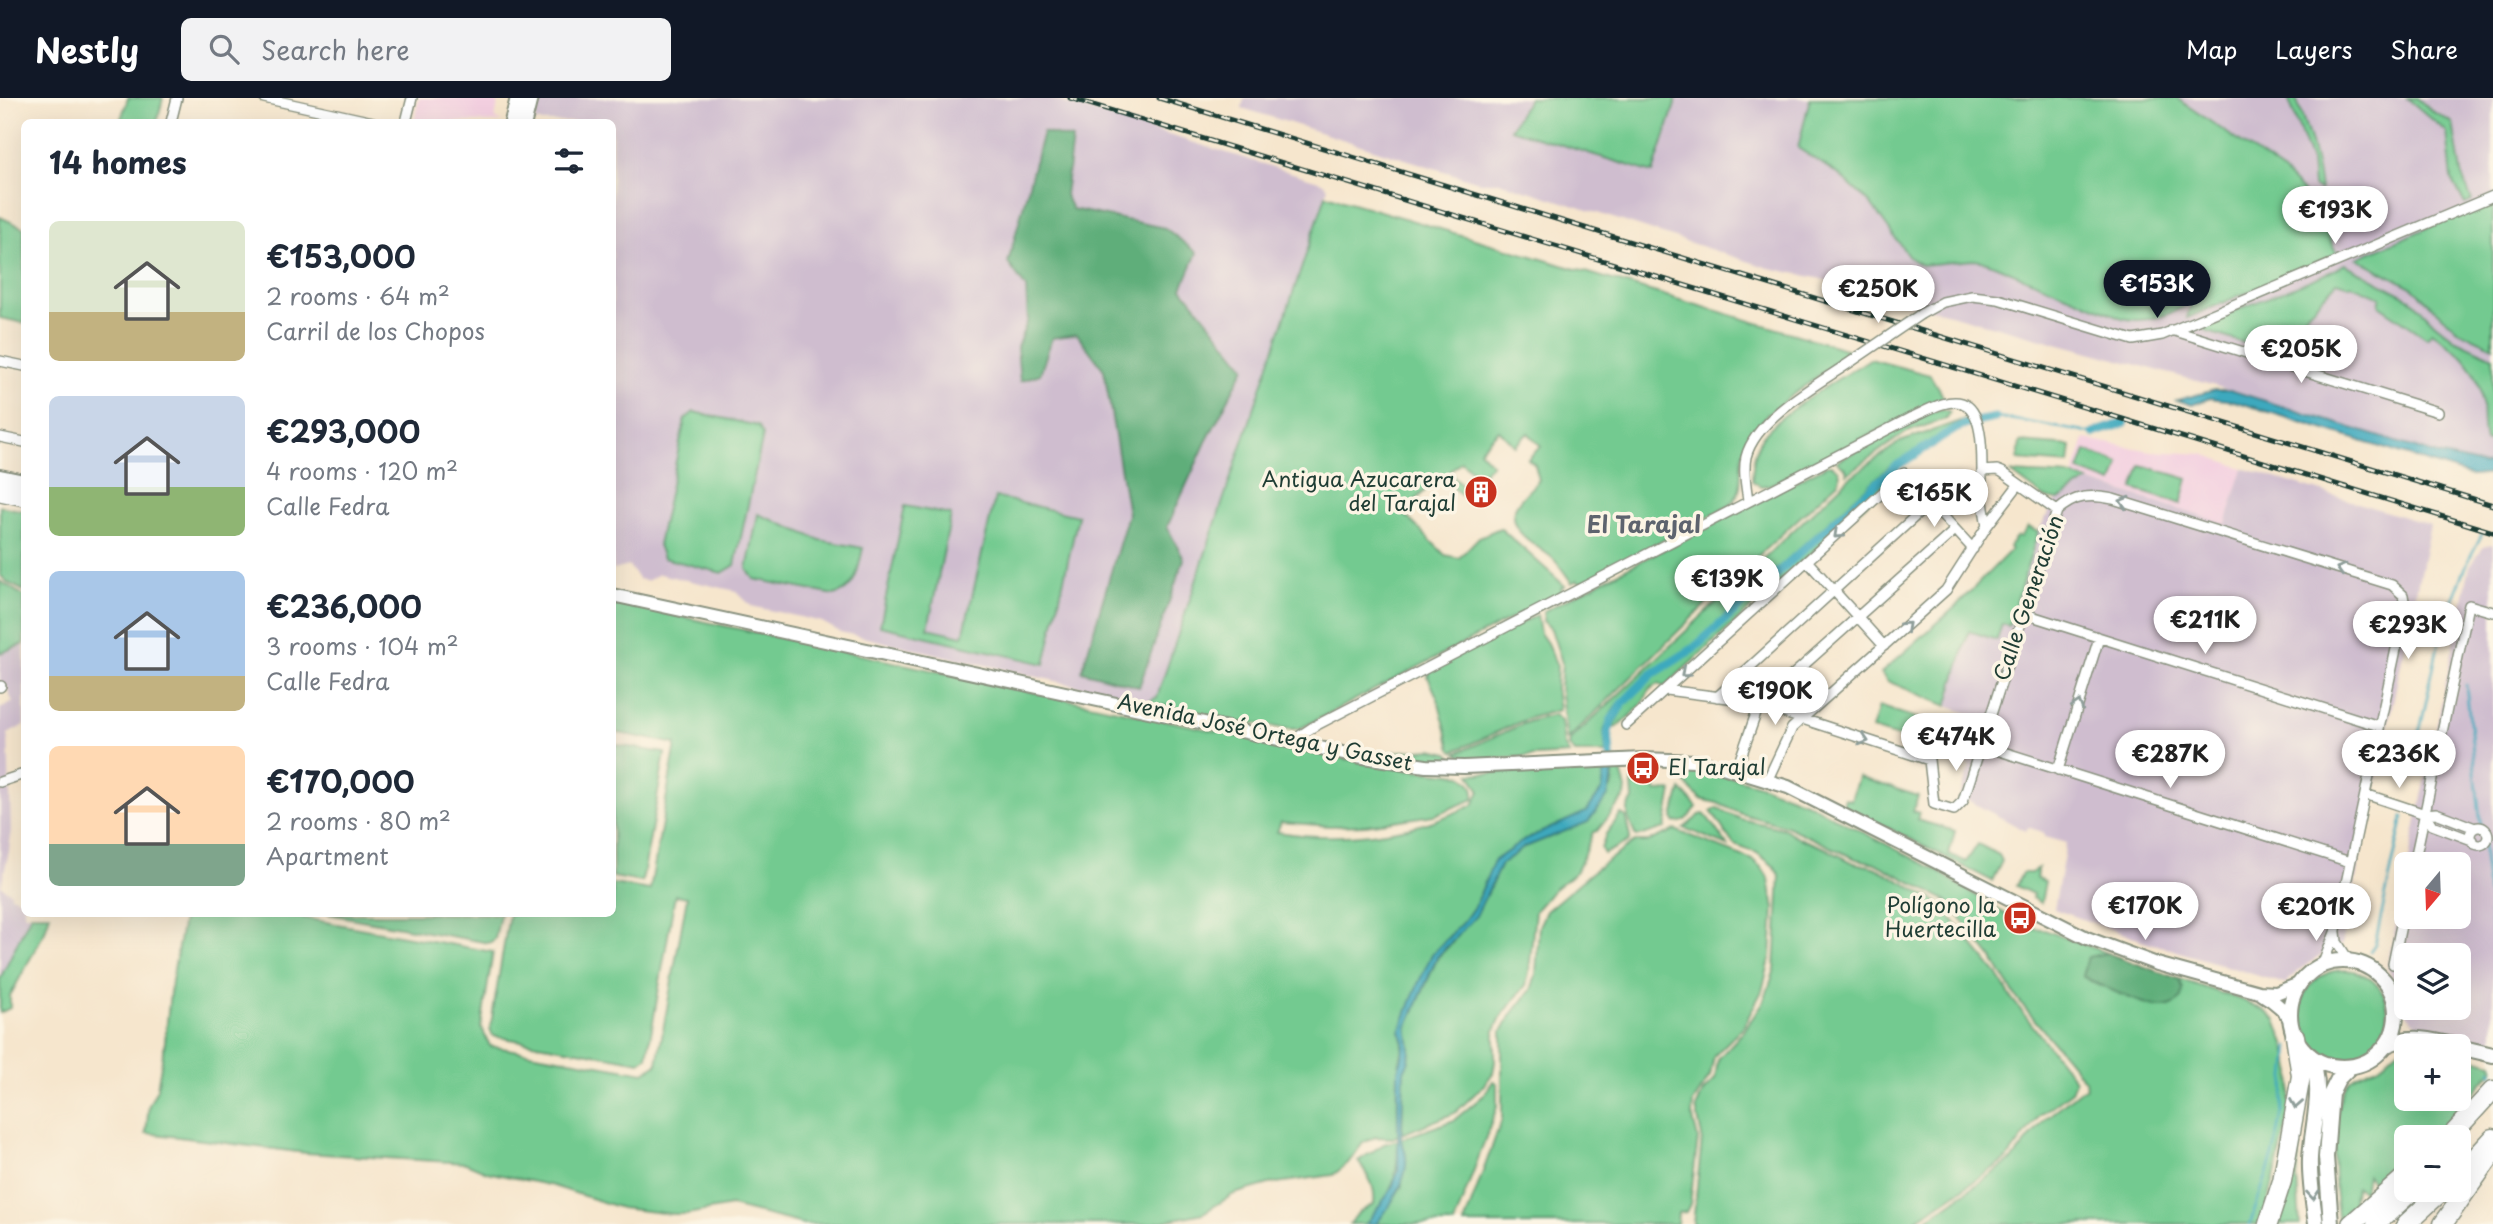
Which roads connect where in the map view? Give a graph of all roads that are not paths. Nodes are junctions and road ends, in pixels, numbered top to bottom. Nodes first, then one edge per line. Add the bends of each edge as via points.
1 (177, 98) edge
2 (264, 98) edge
3 (412, 98) edge
4 (518, 98) edge
5 (530, 98) edge
6 (172, 119) edge
7 (359, 119) edge
8 (407, 119) edge
9 (513, 119) edge
10 (525, 119) edge
11 (2493, 196) edge
12 (2172, 330) junction
13 (0, 361) edge
14 (21, 365) edge
15 (2438, 412) dead end
16 (0, 437) edge
17 (21, 441) edge
18 (1982, 475) junction
19 (0, 477) edge
20 (21, 481) edge
21 (2019, 484) junction
22 (0, 488) edge
23 (1918, 488) junction
24 (21, 492) edge
25 (0, 496) edge
26 (21, 500) edge
27 (1748, 500) junction
28 (1931, 502) junction
29 (2057, 511) junction
30 (1987, 526) junction
31 (1955, 530) junction
32 (1973, 549) junction
33 (1808, 562) junction
34 (1835, 590) junction
35 (616, 596) edge
36 (2493, 612) edge
37 (2022, 613) junction
38 (1859, 617) junction
39 (2099, 638) junction
40 (1884, 646) junction
41 (1666, 691) junction
42 (1717, 696) junction
43 (1759, 705) junction
44 (1800, 719) junction
45 (1626, 725) dead end
46 (2379, 726) junction
47 (1292, 741) junction
48 (1981, 745) junction
49 (2058, 770) junction
50 (1736, 771) junction
51 (21, 775) edge
52 (1767, 780) junction
53 (0, 782) edge
54 (2364, 794) junction
55 (2425, 814) junction
56 (2475, 828) junction
57 (2490, 834) edge
58 (2472, 840) junction
59 (2483, 844) junction
60 (2493, 847) edge
61 (2417, 852) edge
62 (2350, 862) junction
63 (2400, 929) edge
64 (2336, 930) junction
65 (2349, 961) junction
66 (2393, 964) dead end
67 (2322, 965) junction
68 (2300, 984) junction
69 (2259, 992) junction
70 (2394, 999) edge
71 (2395, 1020) edge
72 (2405, 1020) edge
73 (2293, 1029) junction
74 (2420, 1034) edge
75 (2394, 1041) edge
76 (2386, 1045) junction
77 (2471, 1050) edge
78 (2310, 1055) junction
79 (2493, 1055) edge
80 (2350, 1067) junction
81 (2493, 1090) edge
82 (2493, 1096) edge
83 (2461, 1125) edge
84 (2470, 1125) edge
85 (2490, 1146) edge
86 (2471, 1164) edge
87 (2394, 1187) edge
88 (2400, 1202) edge
89 (2429, 1202) edge
90 (2439, 1202) edge
91 (2380, 1221) edge
92 (2268, 1224) edge
93 (2316, 1224) edge
94 (2331, 1224) edge
95 (2351, 1224) edge
96 (2406, 1224) edge
97 (2421, 1224) edge
98 (2443, 1224) edge

1 - 6 street
2 - 7 street
3 - 8 street
4 - 9 main road
5 - 10 main road
11 - 12 street
12 - 15 street
12 - 27 street, bridge via 2133,340 1998,299 1972,296 1943,302 1852,360 1779,412 1755,435 1746,457
13 - 14 street
16 - 17 street
18 - 21 street via 1997,470
18 - 23 street
18 - 27 street via 1977,419 1963,403 1946,403
18 - 30 street
19 - 20 main road
21 - 29 street
21 - 30 street
22 - 24 main road
23 - 28 street
23 -> 33 street via 1904,473
25 - 26 street
27 - 47 street
28 - 31 street
28 - 34 street
29 - 37 street, Calle Generación
46 -> 29 street, Calle Generación via 2405,607 2403,595 2392,585 2113,499 2091,495 2069,501
30 - 32 street
31 - 32 street
31 - 38 street
40 -> 32 street via 1946,590
33 - 34 street
33 -> 41 street
34 - 38 street
34 - 42 street
35 - 47 main road, Avenida José Ortega y Gasset
36 - 55 street via 2469,605
37 - 39 street
37 - 48 street, Calle Generación
38 - 40 street
38 - 43 street
39 - 46 street
49 -> 39 street
40 - 44 street
41 - 42 street
41 - 45 street
42 - 43 street
43 - 44 street
43 - 50 street
44 -> 48 street, Calle Generación via 1929,760 1934,804 1954,810 1963,802
44 - 52 street
46 - 54 street
47 - 50 main road, Avenida José Ortega y Gasset via 1426,766 1675,759
48 - 49 street
49 - 62 street
50 - 52 main road, Avenida José Ortega y Gasset
51 - 53 street
52 - 69 main road, Avenida José Ortega y Gasset via 2087,939
54 - 55 street
54 - 62 street
55 - 56 street via 2436,813
55 - 58 street via 2432,825
55 - 61 street
56 - 57 street
56 - 58 street
57 - 59 street
58 - 59 street
59 - 60 street
62 - 64 street
63 - 66 street
64 - 65 street via 2337,942
64 - 67 street
65 - 67 main road
65 - 70 main road via 2369,968 2385,981
67 - 68 main road
68 - 69 main road, Avenida José Ortega y Gasset via 2276,993
68 - 73 main road via 2291,1002
69 - 73 main road, Avenida José Ortega y Gasset via 2288,1015
71 - 76 main road
72 - 74 main road
73 - 78 main road
73 -> 92 highway via 2301,1076 2282,1181
75 - 76 main road
76 - 80 main road via 2371,1059
77 - 79 main road
78 - 80 main road via 2322,1063
78 -> 93 main road via 2317,1069 2318,1089 2310,1163
80 - 94 main road via 2331,1093 2326,1157
81 - 83 highway
82 - 84 highway
85 - 86 highway
85 - 98 highway
87 - 95 highway
88 - 91 highway
89 - 96 highway
90 - 97 highway

